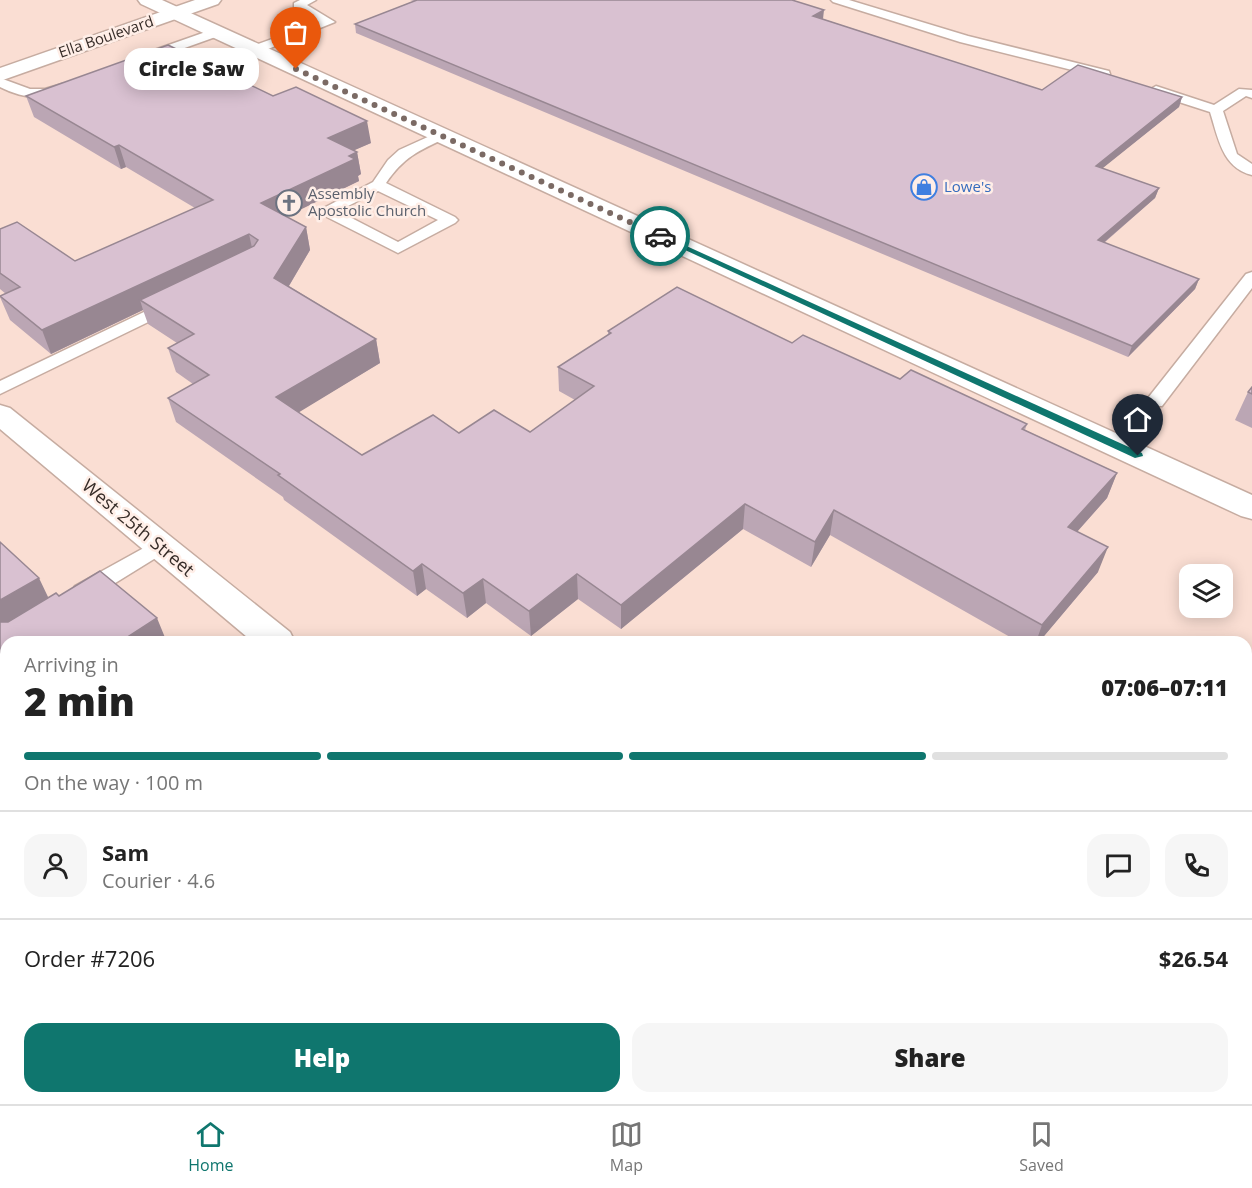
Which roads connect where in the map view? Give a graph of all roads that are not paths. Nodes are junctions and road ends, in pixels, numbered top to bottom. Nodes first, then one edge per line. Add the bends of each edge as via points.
1 (212, 0) edge
2 (310, 0) edge
3 (837, 0) edge
4 (144, 2) edge
5 (175, 13) junction
6 (217, 32) junction
7 (254, 50) junction
8 (132, 63) edge
9 (0, 75) edge
10 (1115, 77) edge
11 (0, 82) edge
12 (79, 82) edge
13 (1144, 87) edge
14 (1252, 94) edge
15 (1216, 110) junction
16 (441, 135) junction
17 (1252, 171) edge
18 (378, 185) junction
19 (1252, 277) edge
20 (179, 300) edge
21 (0, 388) edge
22 (1155, 402) dead end
23 (0, 414) edge
24 (1252, 508) edge
25 (160, 546) junction
26 (70, 600) edge
27 (270, 636) edge

1 - 5 street, Ella Boulevard
2 - 7 lane via 298,5 329,22
3 - 10 lane via 964,39
4 - 5 street
5 - 6 street
5 - 9 street, Ella Boulevard
6 - 7 street
6 - 8 lane
7 - 16 street
11 - 12 lane via 19,93 47,93
13 - 15 lane
14 - 15 lane via 1244,92
15 - 17 lane via 1231,156
16 - 18 lane via 404,153
16 - 24 street
18 - 18 lane via 429,210 450,220 398,248 326,211
19 - 22 lane
20 - 21 lane
23 - 25 street, West 25th Street
25 - 26 lane
25 - 27 street, West 25th Street

